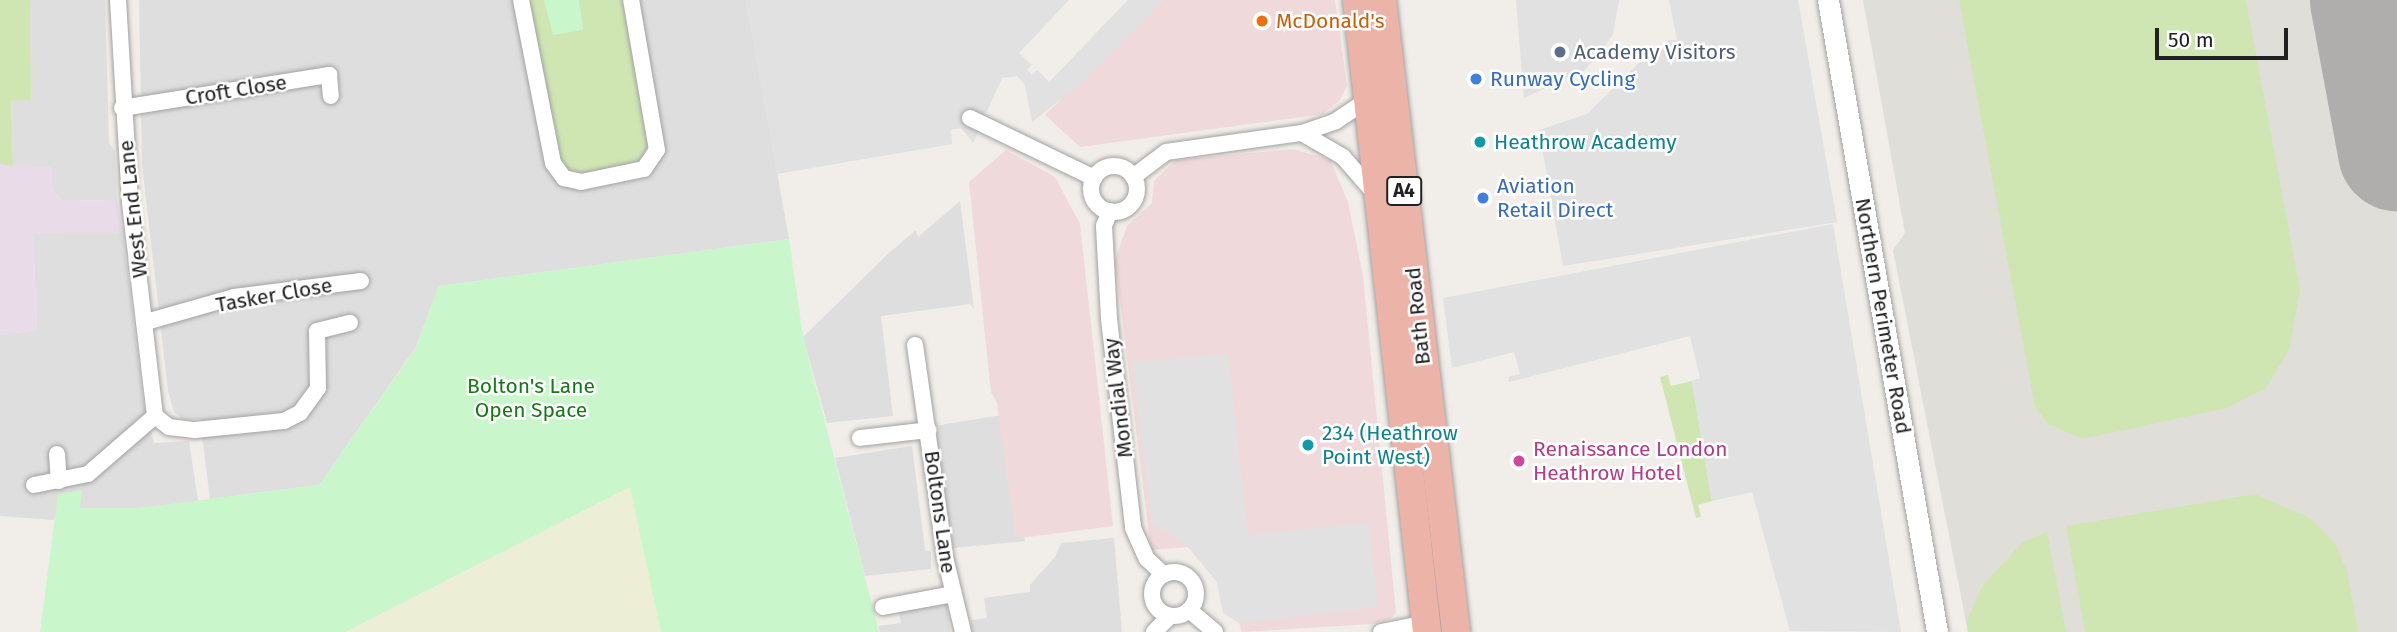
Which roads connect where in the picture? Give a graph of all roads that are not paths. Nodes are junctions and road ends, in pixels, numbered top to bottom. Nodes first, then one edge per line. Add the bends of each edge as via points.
1 (118, 0) edge
2 (521, 0) edge
3 (631, 0) edge
4 (1357, 0) edge
5 (1382, 0) edge
6 (1828, 0) edge
7 (331, 96) dead end
8 (1369, 99) junction
9 (122, 108) junction
10 (970, 118) dead end
11 (1302, 133) junction
12 (1133, 177) junction
13 (1094, 178) junction
14 (1380, 199) junction
15 (1110, 212) junction
16 (361, 281) dead end
17 (146, 322) junction
18 (350, 323) dead end
19 (915, 345) dead end
20 (155, 416) junction
21 (929, 430) junction
22 (860, 438) dead end
23 (57, 454) dead end
24 (59, 481) junction
25 (34, 485) dead end
26 (1164, 575) junction
27 (953, 594) junction
28 (883, 607) dead end
29 (1189, 610) junction
30 (1170, 616) junction
31 (1456, 631) edge
32 (963, 632) edge
33 (1154, 632) edge
34 (1215, 632) edge
35 (1381, 632) edge
36 (1427, 632) edge
37 (1937, 632) edge

1 - 9 street, West End Lane
2 - 3 street via 553,163 564,178 581,182 644,169 657,149
4 - 8 highway, Bath Road / A4
5 - 31 highway, Bath Road / A4
6 - 37 street, Northern Perimeter Road
7 - 9 street, Croft Close via 329,75
8 - 11 street via 1336,121
8 - 14 highway, Bath Road / A4
9 - 17 street, West End Lane
10 - 13 street
11 - 12 street via 1166,152
11 - 14 street via 1343,157
12 - 13 street via 1123,168 1110,167
12 - 15 street via 1136,192 1130,205
13 - 15 street via 1093,199
14 - 36 highway, Bath Road / A4
15 - 26 street, Mondial Way via 1104,226 1109,319 1133,528 1147,559
16 - 17 street, Tasker Close via 234,297
17 - 20 street, West End Lane
18 - 20 street via 317,331 318,388 311,403 294,416 180,430
19 - 21 street, Boltons Lane
20 - 24 street via 92,471
21 - 22 street, Boltons Lane
21 - 27 street, Boltons Lane
23 - 24 street
24 - 25 street
26 - 29 street via 1182,574 1193,583 1196,597
26 - 30 street via 1154,584 1152,598 1158,610
27 - 28 street, Boltons Lane
27 - 32 street, Boltons Lane
29 - 30 street
29 - 34 street
30 - 33 street
31 - 36 street
35 - 36 street via 1412,626

